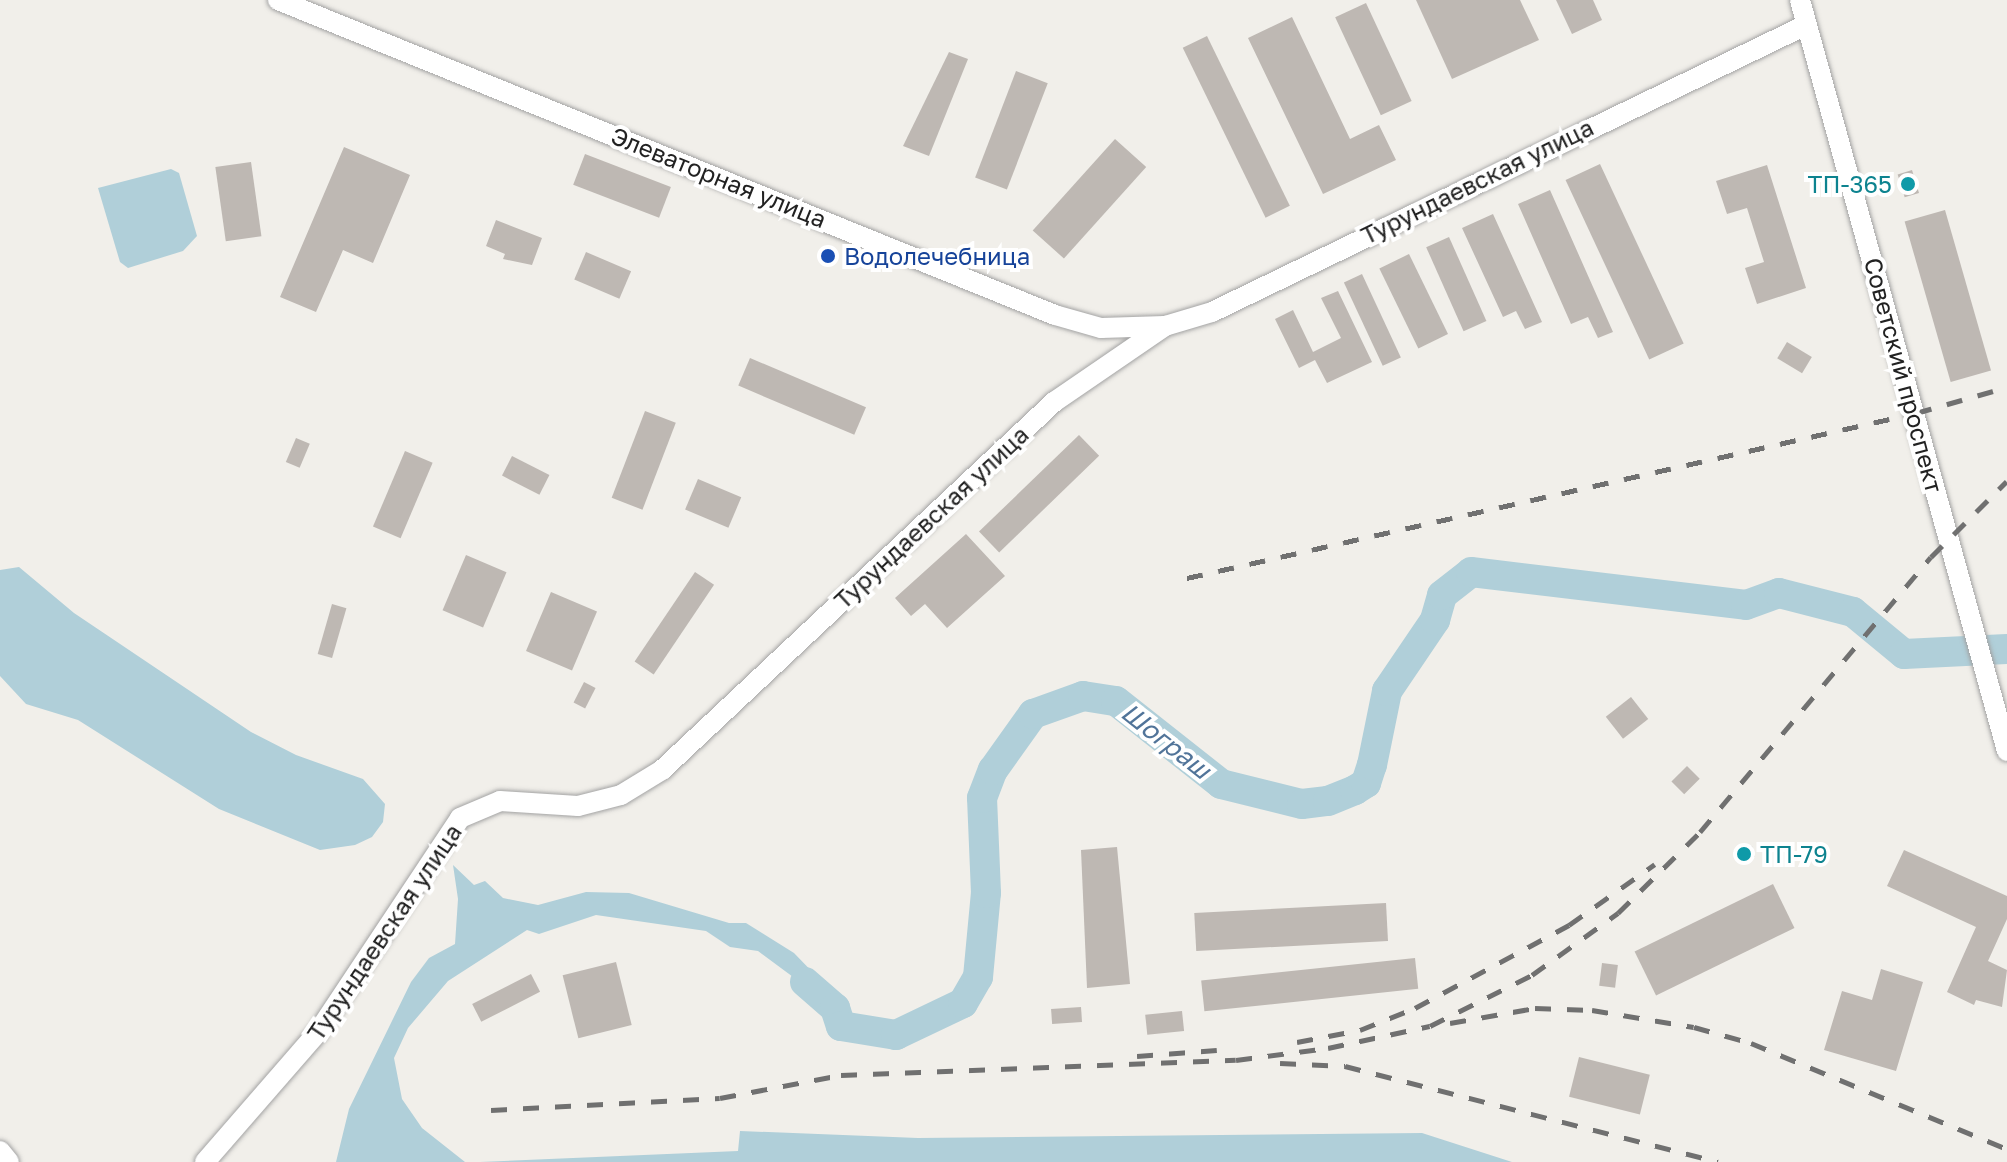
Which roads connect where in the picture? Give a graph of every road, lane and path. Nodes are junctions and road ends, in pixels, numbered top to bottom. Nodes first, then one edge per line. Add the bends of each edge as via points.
1 (278, 0) edge
2 (1800, 0) edge
3 (1806, 25) junction
4 (1165, 326) junction
5 (2007, 751) edge
6 (0, 1151) edge
7 (9, 1162) edge
8 (205, 1162) edge

1 - 4 street, Элеваторная улица via 1055,315 1101,328
2 - 3 street, Советский проспект
3 - 4 street, Турундаевская улица via 1212,312
3 - 5 street, Советский проспект
4 - 8 street, Турундаевская улица via 1054,402 662,770 621,795 578,806 500,801 460,818 318,1032
6 - 7 street

